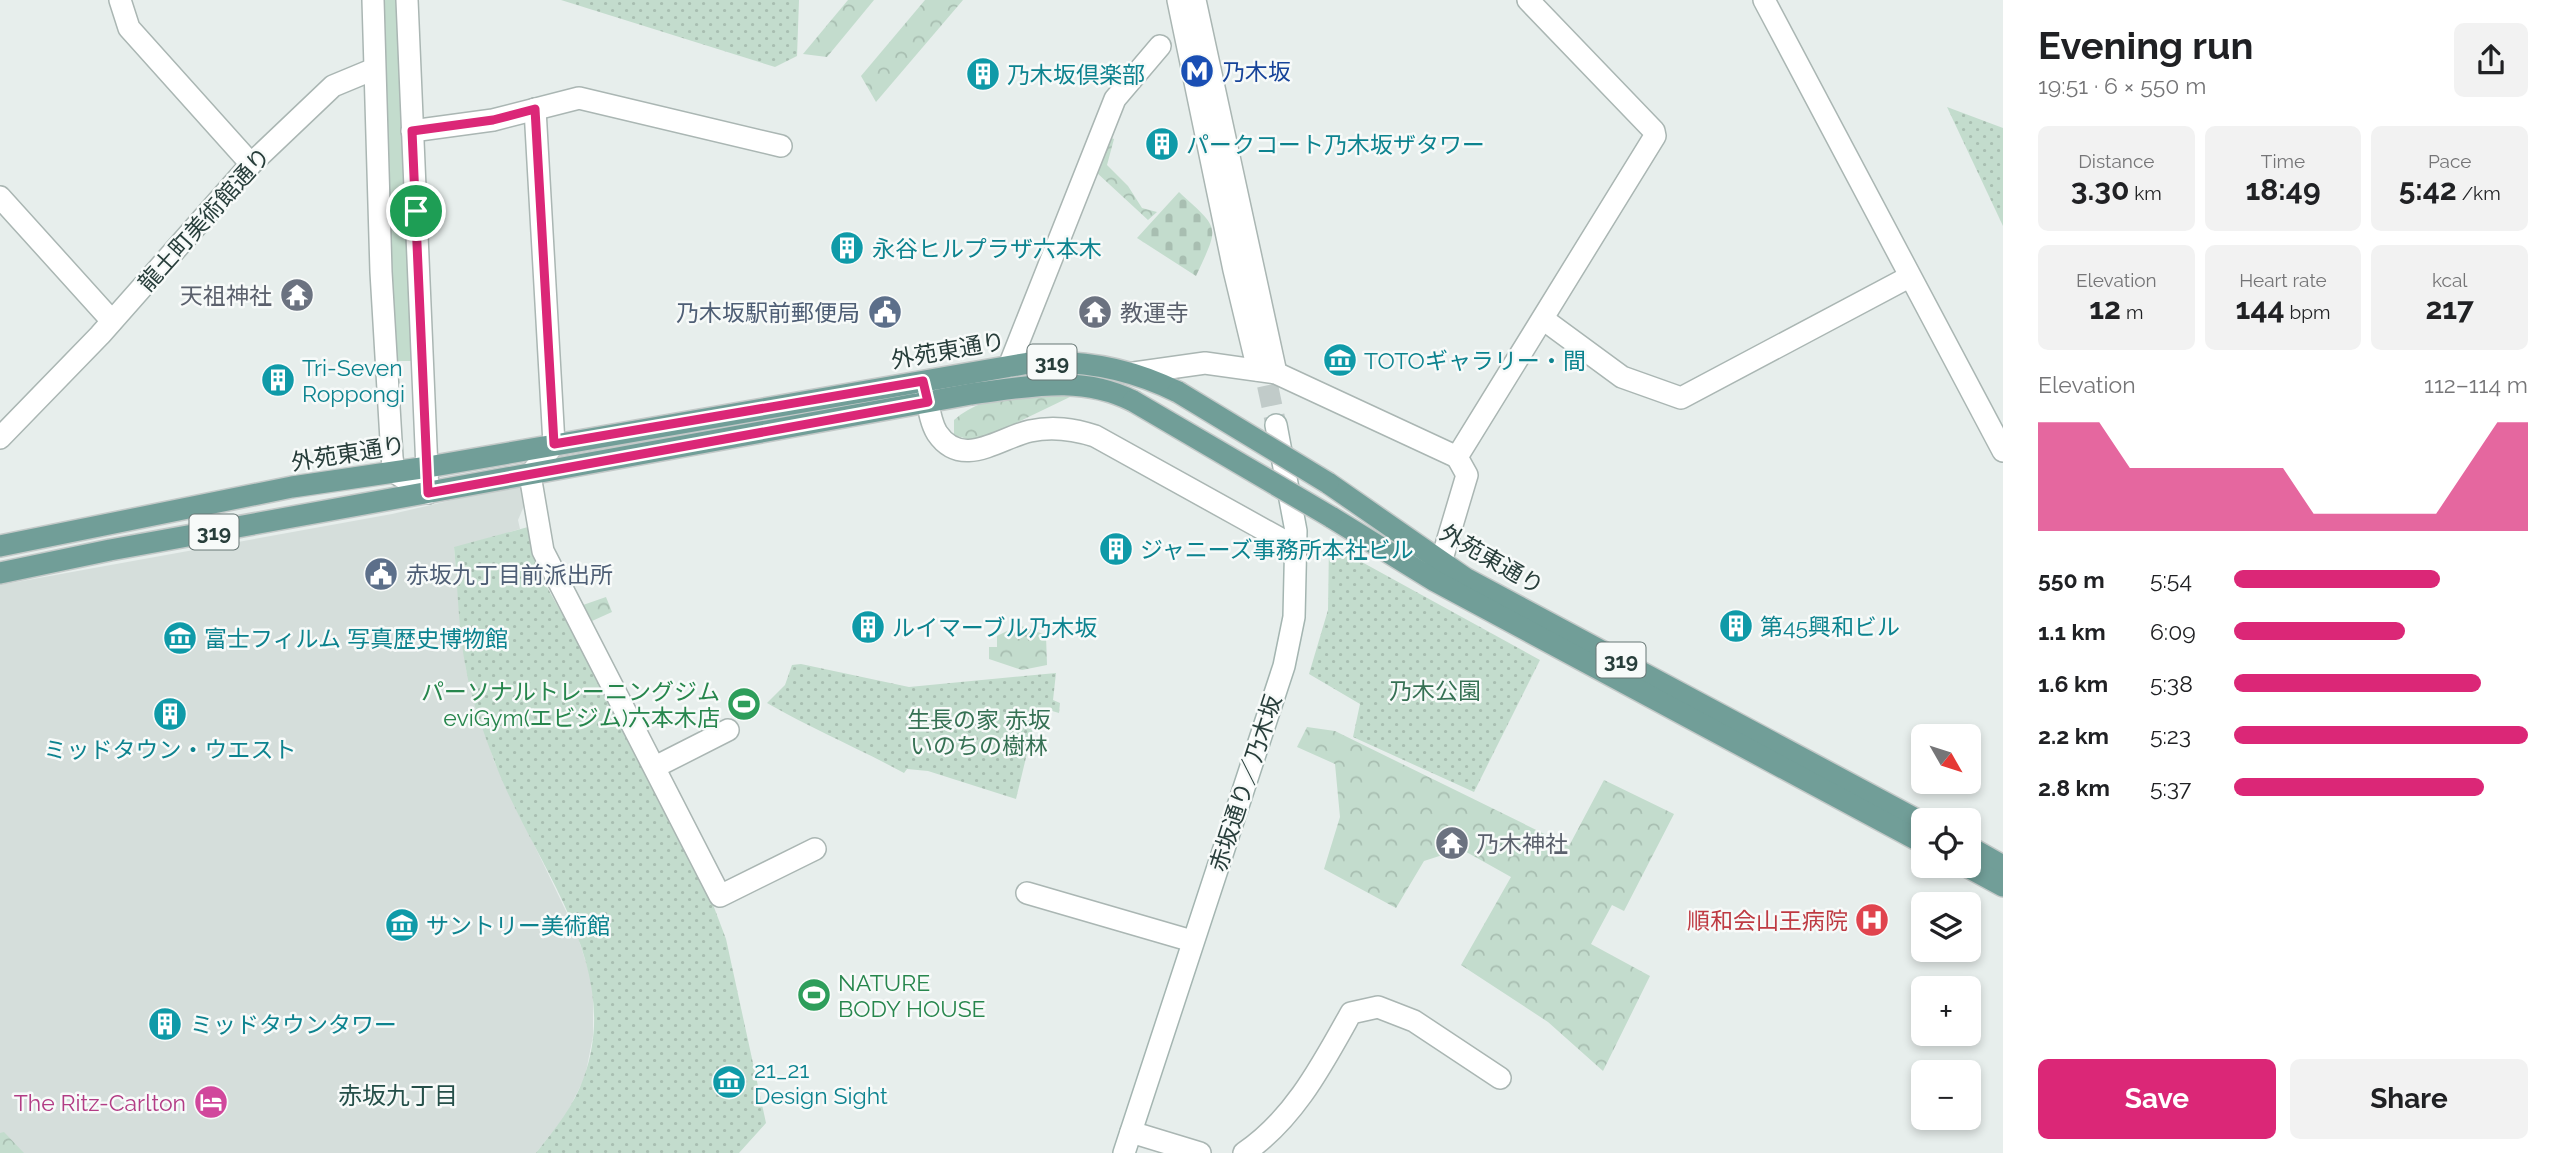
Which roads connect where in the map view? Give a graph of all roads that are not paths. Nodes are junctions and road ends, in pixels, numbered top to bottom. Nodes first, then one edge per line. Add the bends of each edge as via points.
1 (120, 0) edge
2 (373, 0) edge
3 (407, 0) edge
4 (1178, 0) edge
5 (1195, 0) edge
6 (1528, 0) edge
7 (1764, 0) edge
8 (1160, 47) dead end
9 (374, 69) junction
10 (535, 109) junction
11 (412, 131) junction
12 (781, 146) dead end
13 (251, 164) junction
14 (0, 197) edge
15 (1909, 277) junction
16 (1543, 319) junction
17 (112, 321) junction
18 (1009, 366) junction
19 (1267, 372) junction
20 (1134, 373) junction
21 (926, 391) junction
22 (1276, 425) tunnel mouth
23 (0, 438) edge
24 (554, 444) junction
25 (2003, 451) edge
26 (1457, 457) junction
27 (428, 467) junction
28 (394, 472) junction
29 (530, 475) junction
30 (428, 493) junction
31 (0, 546) edge
32 (1297, 548) junction
33 (1438, 572) junction
34 (0, 573) edge
35 (728, 730) dead end
36 (655, 767) junction
37 (1911, 816) edge
38 (1911, 836) edge
39 (816, 849) dead end
40 (1981, 854) edge
41 (2003, 866) edge
42 (1981, 874) edge
43 (2003, 886) edge
44 (1027, 893) dead end
45 (1192, 941) junction
46 (1500, 1078) dead end
47 (1131, 1132) junction
48 (1124, 1153) edge
49 (1200, 1153) edge
50 (1244, 1153) edge

1 - 13 street via 129,28
2 - 9 street
3 - 11 street
4 - 19 street via 1234,271
5 - 19 street
6 - 16 street via 1656,136
7 - 15 street
8 - 18 street via 1115,99
9 - 13 street, 龍土町美術館通り via 333,86
9 - 28 street
10 - 11 street
10 - 12 street via 579,98
10 - 24 street
11 - 27 street
13 - 17 street, 龍土町美術館通り
14 - 17 street
15 - 16 street via 1681,398 1622,377
15 - 25 street
16 - 26 street
17 - 23 street, 龍土町美術館通り
18 - 20 main road, 外苑東通り / 319 via 1080,362
18 - 21 main road, 外苑東通り / 319
19 - 20 street via 1205,363
19 - 26 street
20 - 33 main road, 外苑東通り / 319, bridge via 1178,392 1328,483
21 - 24 main road, 外苑東通り / 319
21 - 29 main road, 外苑東通り / 319
21 - 32 street via 937,432 959,450 976,452 1031,431 1075,429
21 - 33 main road, 外苑東通り / 319, bridge via 1065,383 1099,387 1133,401 1331,517
22 - 32 street, 赤坂通り／乃木坂
24 - 27 main road, 外苑東通り / 319
24 - 29 street
26 - 33 street via 1467,475
27 - 28 main road, 外苑東通り / 319
27 - 30 street
28 - 30 street
28 - 31 main road, 外苑東通り / 319 via 292,487
29 - 30 main road, 外苑東通り / 319
29 - 36 street via 543,551
30 - 34 main road, 外苑東通り / 319
32 - 45 street, 赤坂通り／乃木坂 via 1294,617 1283,666
33 - 37 main road, 外苑東通り / 319
33 - 38 main road, 外苑東通り / 319
35 - 36 street
36 - 39 street via 720,895
40 - 41 main road
42 - 43 main road
44 - 45 street
45 - 47 street, 赤坂通り／乃木坂
46 - 50 street via 1414,1021 1378,1007 1351,1013 1313,1082 1265,1139
47 - 48 street, 赤坂通り／乃木坂
47 - 49 street

